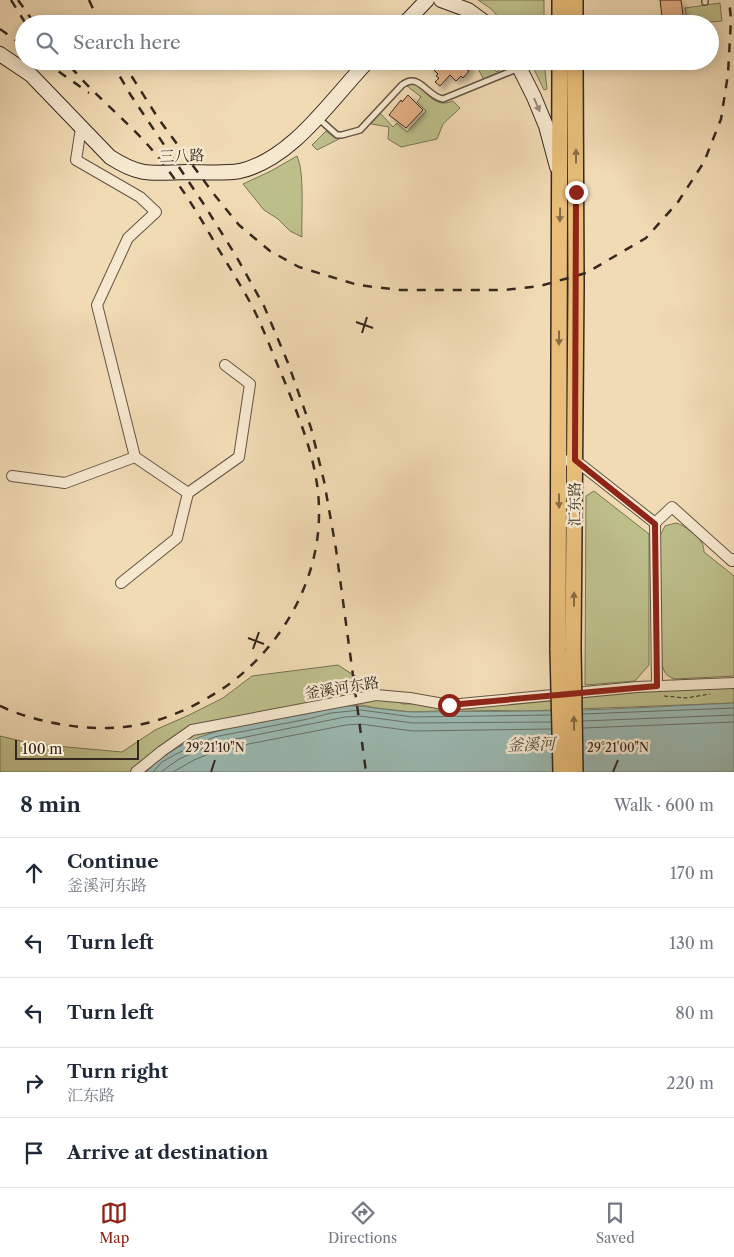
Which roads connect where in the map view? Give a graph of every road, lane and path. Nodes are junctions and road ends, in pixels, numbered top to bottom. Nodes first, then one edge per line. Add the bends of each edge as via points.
1 (427, 0) edge
2 (441, 0) edge
3 (560, 0) edge
4 (575, 0) edge
5 (413, 15) edge
6 (475, 15) edge
7 (560, 15) edge
8 (575, 15) edge
9 (0, 54) edge
10 (15, 64) edge
11 (24, 70) edge
12 (360, 70) edge
13 (504, 70) edge
14 (520, 70) edge
15 (560, 70) edge
16 (575, 70) edge
17 (317, 117) junction
18 (82, 128) junction
19 (560, 181) junction
20 (225, 365) dead end
21 (135, 457) junction
22 (575, 460) junction
23 (559, 461) junction
24 (12, 476) dead end
25 (188, 493) junction
26 (655, 524) junction
27 (733, 561) edge
28 (120, 583) dead end
29 (566, 649) junction
30 (734, 683) edge
31 (657, 686) junction
32 (136, 772) edge
33 (561, 772) edge
34 (575, 772) edge

1 - 5 main road
2 - 6 main road
3 - 7 main road
4 - 8 main road
9 - 10 main road, 三八路
11 - 18 main road, 三八路
12 - 17 main road, 三八路
13 - 17 lane via 443,99 418,82 409,81 355,132 337,135
14 -> 19 main road via 546,126
15 - 19 main road, 汇东路
22 -> 16 main road, 汇东路
17 - 18 main road, 三八路 via 289,145 261,164 238,171 143,173 110,157
18 - 21 street via 76,160 140,197 156,212 128,238 97,305
19 -> 23 main road, 汇东路
20 - 25 street via 250,384 239,457
21 - 24 street via 65,482
21 - 25 street
22 - 23 street
22 - 26 street
29 -> 22 main road, 汇东路
23 -> 29 main road, 汇东路
25 - 28 street via 177,538
26 - 27 street via 672,507
26 - 31 street
29 - 33 main road, bridge
34 -> 29 main road, bridge
30 - 31 street, 釜溪河东路
31 - 32 street, 釜溪河东路 via 449,705 376,695 192,730

